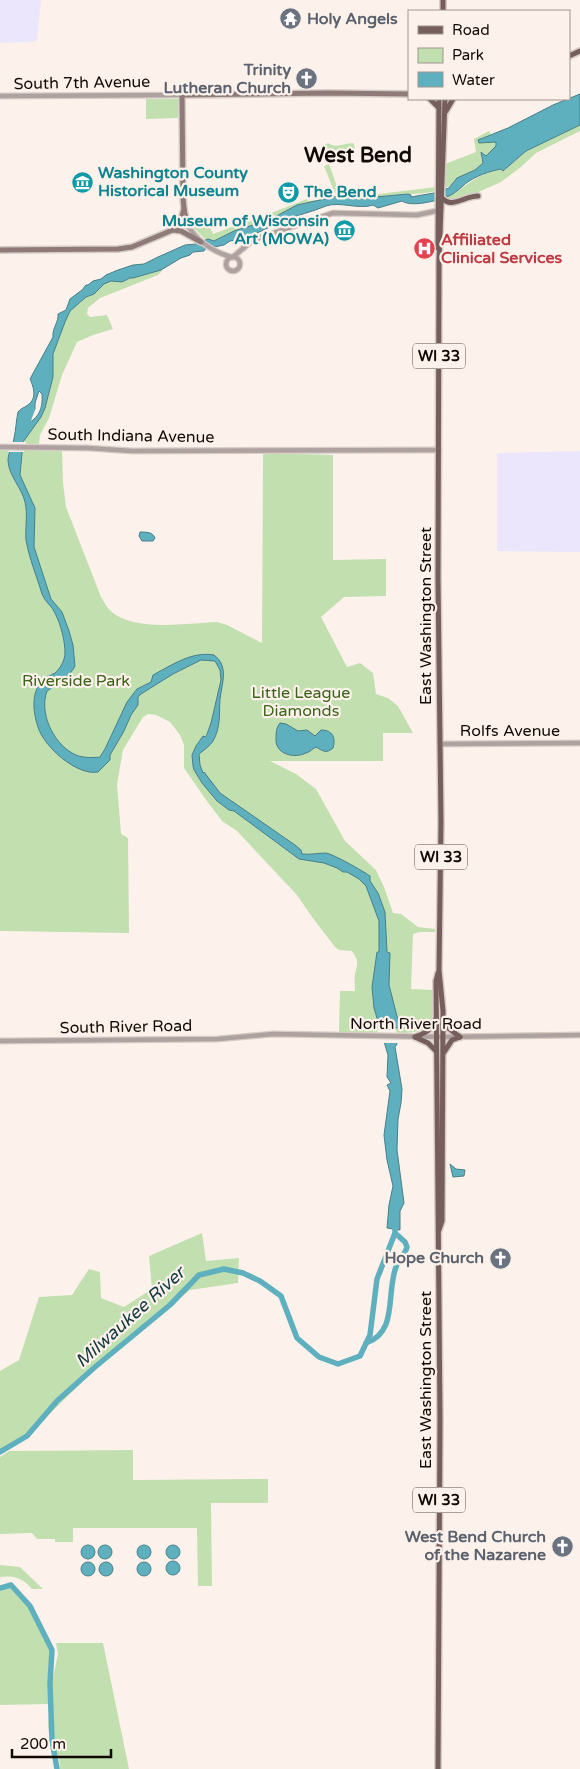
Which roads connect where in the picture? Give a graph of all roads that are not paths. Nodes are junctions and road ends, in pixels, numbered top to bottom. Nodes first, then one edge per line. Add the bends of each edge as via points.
1 (408, 90) edge
2 (400, 93) junction
3 (408, 94) edge
4 (182, 95) junction
5 (0, 96) edge
6 (431, 100) edge
7 (439, 100) edge
8 (445, 100) edge
9 (452, 100) edge
10 (439, 108) junction
11 (445, 114) junction
12 (440, 179) junction
13 (478, 196) dead end
14 (441, 200) junction
15 (184, 209) junction
16 (439, 210) junction
17 (187, 224) junction
18 (179, 227) junction
19 (172, 230) junction
20 (201, 242) junction
21 (244, 246) junction
22 (0, 250) edge
23 (214, 251) junction
24 (232, 257) junction
25 (240, 264) junction
26 (227, 266) junction
27 (0, 447) edge
28 (439, 450) junction
29 (580, 743) edge
30 (440, 744) junction
31 (439, 970) junction
32 (436, 1018) junction
33 (443, 1024) junction
34 (252, 1035) joint
35 (580, 1035) edge
36 (415, 1037) junction
37 (436, 1037) junction
38 (443, 1037) junction
39 (460, 1037) junction
40 (0, 1041) edge
41 (436, 1051) junction
42 (443, 1054) junction
43 (439, 1230) junction
44 (438, 1769) edge

1 - 2 main road
2 - 3 main road
2 - 4 main road, South 7th Avenue
4 - 5 street, South 7th Avenue
4 - 15 main road
6 - 10 main road
7 - 10 main road, WI 33
8 - 11 main road, WI 33
9 - 11 main road
10 - 12 main road, WI 33
11 - 12 main road, WI 33
12 - 14 main road, WI 33
13 - 14 main road via 451,203
14 - 16 main road, East Washington Street / WI 33
15 - 17 main road
15 - 18 main road
16 - 21 street via 417,215 333,213
16 - 28 main road, East Washington Street / WI 33
17 - 18 main road
17 - 20 street
18 - 19 main road
19 - 20 main road via 181,231
19 - 22 main road via 132,247 118,249
20 - 23 street
21 - 24 street
21 - 25 street
23 - 24 street
23 - 26 street
24 - 25 street via 238,258
24 - 26 street via 228,259
25 - 26 street via 234,270
27 - 28 street, South Indiana Avenue via 132,451
28 - 30 main road, East Washington Street / WI 33
29 - 30 street, Rolfs Avenue
30 - 31 main road, East Washington Street / WI 33
31 - 32 main road, East Washington Street / WI 33
31 - 33 main road, East Washington Street / WI 33
32 - 36 main road via 428,1031
32 - 37 main road, East Washington Street / WI 33
33 - 38 main road, East Washington Street / WI 33
33 - 39 main road
34 - 36 street, North River Road
34 - 40 street, South River Road via 218,1039
35 - 39 street, North River Road
36 - 37 street, North River Road
36 - 41 main road
37 - 38 street, North River Road
37 - 41 main road, East Washington Street / WI 33
38 - 39 street, North River Road
38 - 42 main road, East Washington Street / WI 33
39 - 42 main road via 452,1040
41 - 43 main road, East Washington Street / WI 33
42 - 43 main road, East Washington Street / WI 33 via 442,1222
43 - 44 main road, East Washington Street / WI 33

